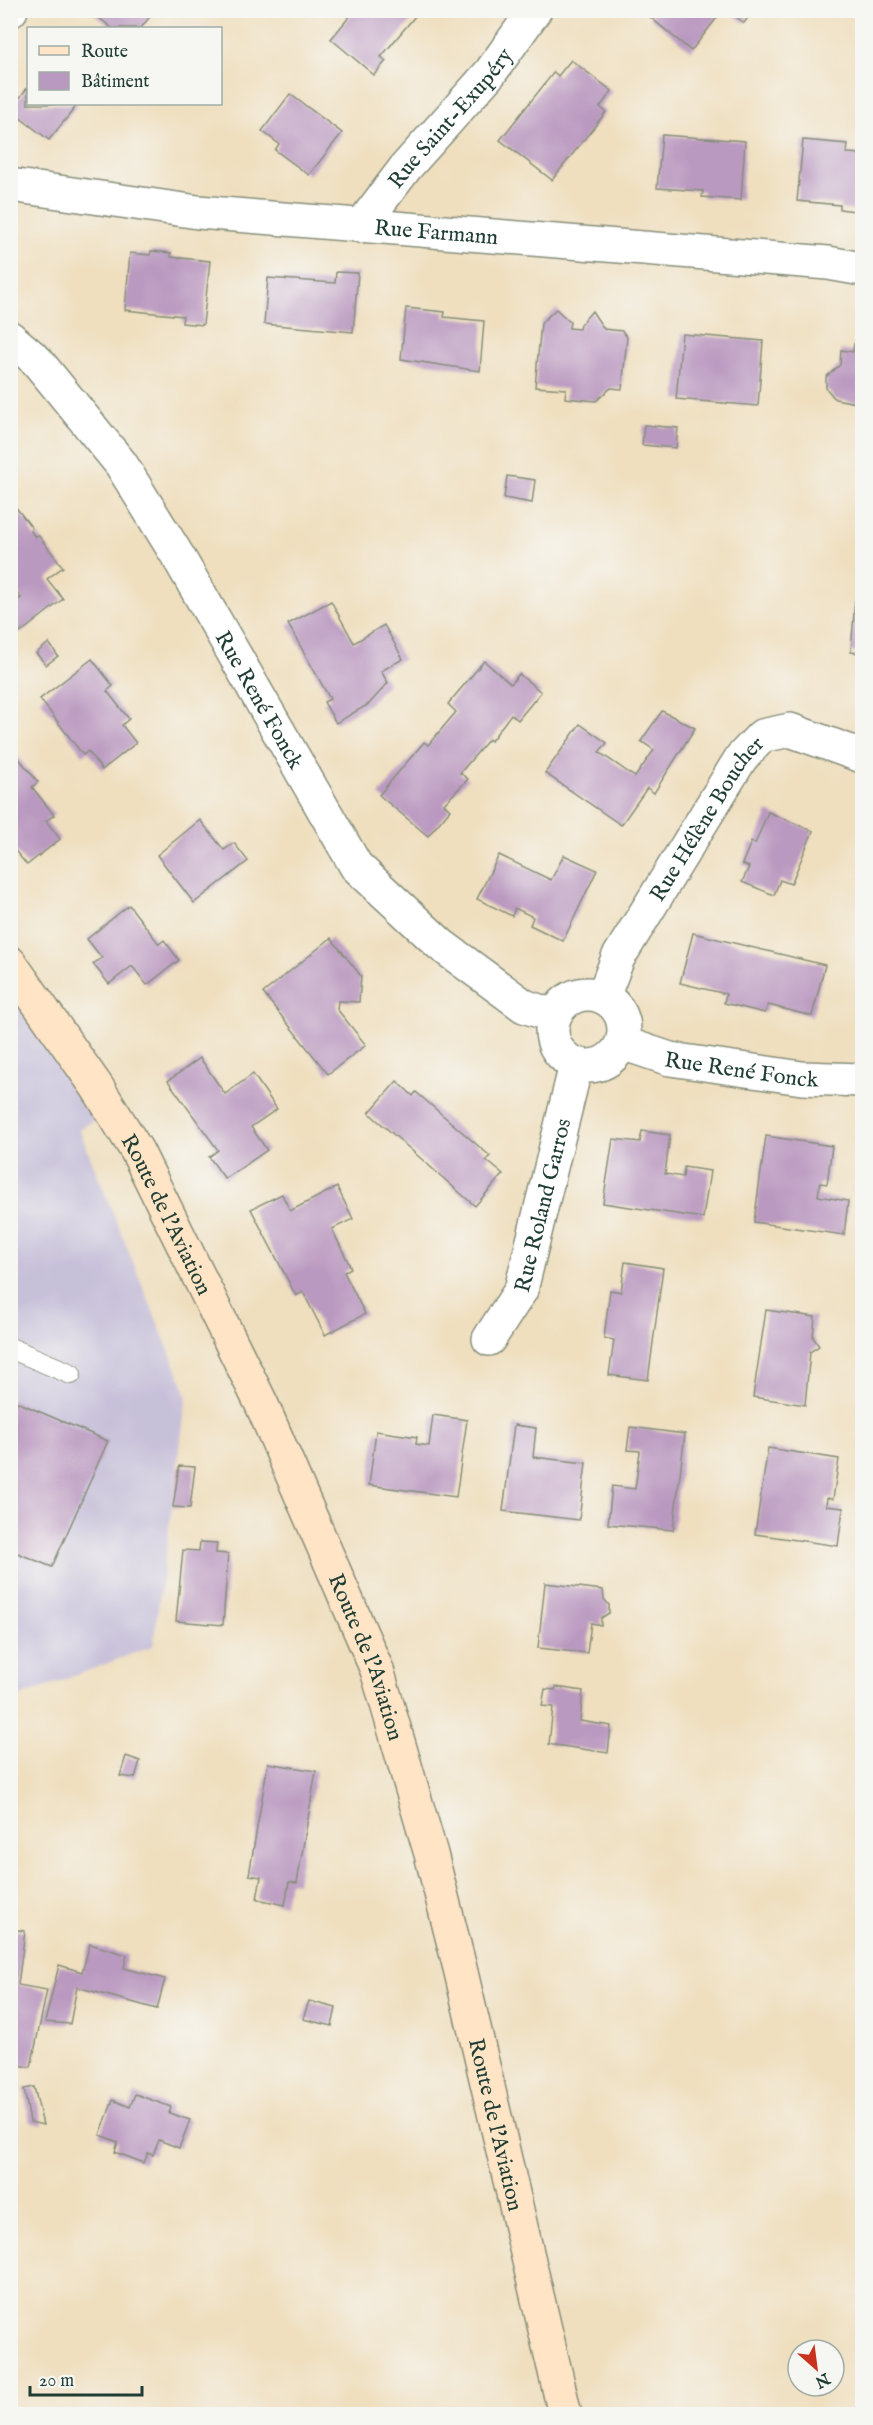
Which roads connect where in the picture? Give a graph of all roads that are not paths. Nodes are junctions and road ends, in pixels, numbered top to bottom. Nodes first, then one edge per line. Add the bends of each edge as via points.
1 (535, 10) edge
2 (10, 185) edge
3 (362, 226) junction
4 (862, 269) edge
5 (10, 338) edge
6 (862, 756) edge
7 (10, 963) edge
8 (603, 997) junction
9 (554, 1016) junction
10 (622, 1043) junction
11 (576, 1065) junction
12 (862, 1080) edge
13 (489, 1339) dead end
14 (10, 1348) edge
15 (71, 1374) dead end
16 (565, 2415) edge

1 - 3 street, Rue Saint-Exupéry via 490,73 406,167
2 - 3 street, Rue Farmann via 198,212
3 - 4 street, Rue Farmann via 828,263
5 - 9 street, Rue René Fonck via 37,361 121,464 180,558 356,866 441,945 524,1006
6 - 8 street, Rue Hélène Boucher via 790,730 762,736 741,758 624,948
7 - 16 street, Route de l'Aviation via 137,1151 262,1405 376,1670 431,1854
8 - 9 street via 574,996
8 - 10 street via 622,1016
9 - 11 street via 552,1034 557,1051
10 - 11 street via 612,1058 595,1066
10 - 12 street, Rue René Fonck via 670,1059 802,1078
11 - 13 street, Rue Roland Garros via 521,1290
14 - 15 lane

